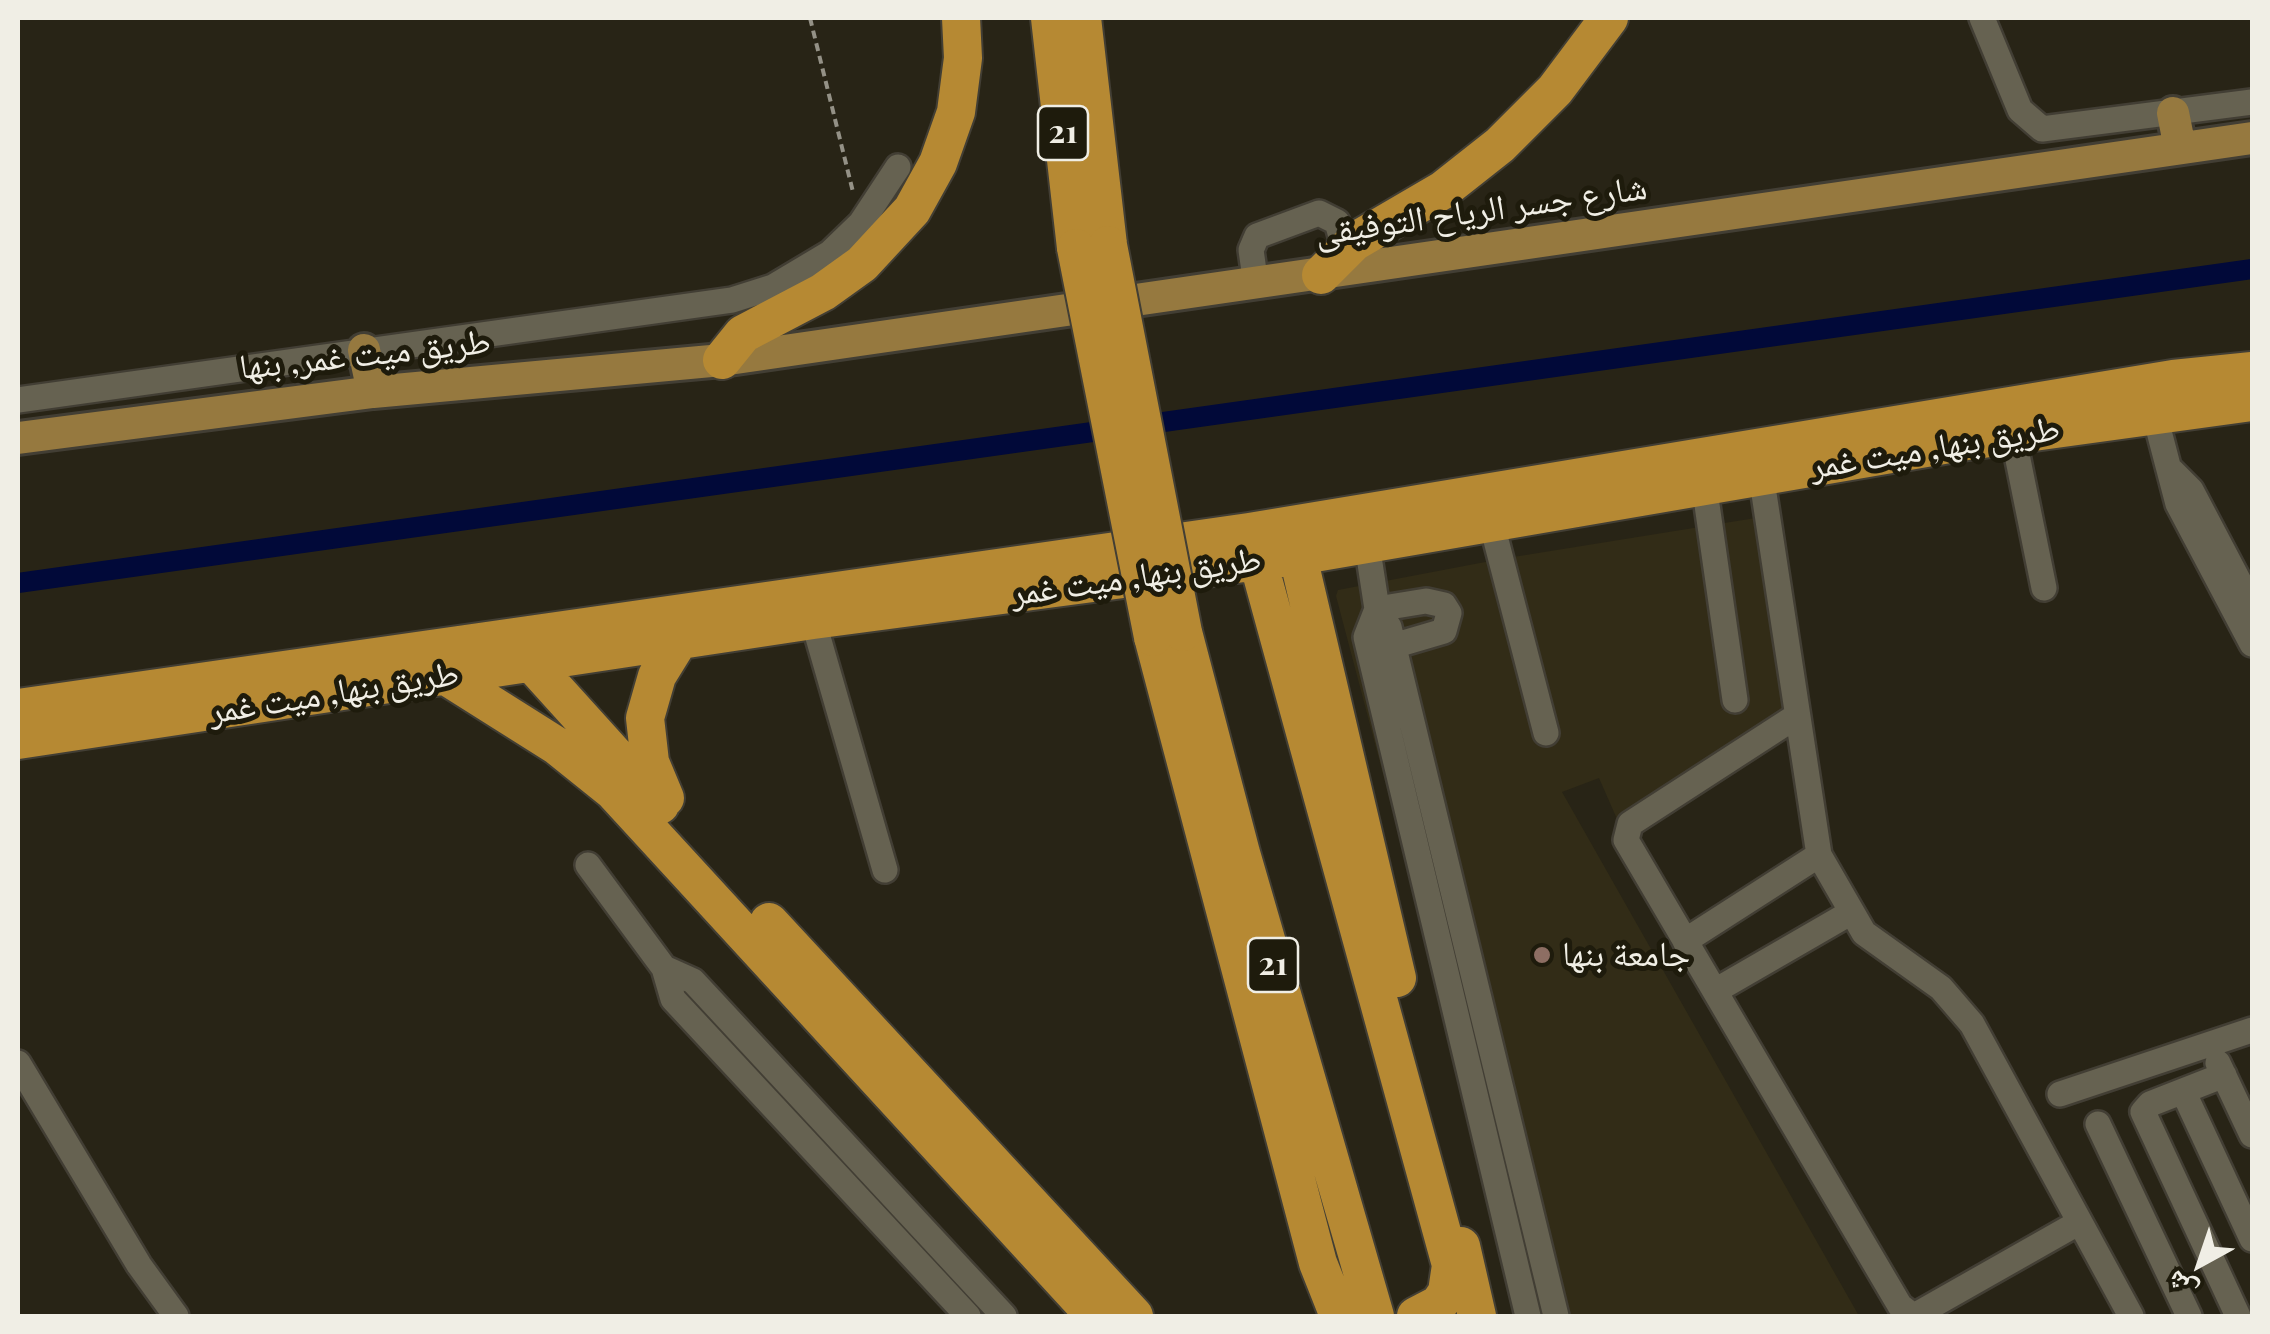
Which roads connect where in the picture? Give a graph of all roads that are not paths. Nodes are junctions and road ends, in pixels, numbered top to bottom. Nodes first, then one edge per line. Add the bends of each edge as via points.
1 (961, 18) edge
2 (1050, 18) edge
3 (1082, 18) edge
4 (1609, 18) edge
5 (1982, 18) edge
6 (2252, 102) edge
7 (2173, 113) junction
8 (2252, 138) edge
9 (2180, 148) junction
10 (898, 167) dead end
11 (1092, 246) junction
12 (1338, 265) junction
13 (1256, 285) junction
14 (364, 350) junction
15 (722, 360) junction
16 (2252, 371) edge
17 (373, 392) junction
18 (18, 400) edge
19 (2252, 402) edge
20 (2155, 416) junction
21 (2012, 435) junction
22 (18, 438) edge
23 (2172, 470) junction
24 (1761, 474) junction
25 (1704, 484) junction
26 (1491, 521) junction
27 (1365, 529) junction
28 (1294, 540) junction
29 (1254, 547) junction
30 (1195, 569) junction
31 (2044, 588) dead end
32 (2252, 606) edge
33 (1377, 609) junction
34 (813, 620) junction
35 (1277, 624) junction
36 (1168, 635) junction
37 (507, 636) junction
38 (678, 642) junction
39 (2252, 644) edge
40 (1394, 646) junction
41 (442, 661) junction
42 (534, 664) junction
43 (1735, 700) dead end
44 (18, 708) edge
45 (69, 717) junction
46 (1796, 717) junction
47 (1546, 733) dead end
48 (18, 740) edge
49 (673, 819) junction
50 (1819, 855) junction
51 (588, 866) dead end
52 (885, 870) dead end
53 (1850, 912) junction
54 (1684, 941) junction
55 (664, 968) junction
56 (1715, 991) junction
57 (2252, 1030) edge
58 (2210, 1044) junction
59 (18, 1063) edge
60 (2224, 1075) junction
61 (2183, 1091) junction
62 (2060, 1094) dead end
63 (2098, 1124) dead end
64 (2252, 1135) edge
65 (2078, 1224) junction
66 (2252, 1240) edge
67 (1318, 1263) junction
68 (979, 1290) junction
69 (1370, 1311) edge
70 (959, 1314) edge
71 (176, 1316) edge
72 (1004, 1316) edge
73 (1094, 1316) edge
74 (1134, 1316) edge
75 (1322, 1316) edge
76 (1416, 1316) edge
77 (1478, 1316) edge
78 (1528, 1316) edge
79 (1556, 1316) edge
80 (1909, 1316) edge
81 (2131, 1316) edge
82 (2190, 1316) edge
83 (2238, 1316) edge

1 - 15 highway via 956,112 912,210 862,264 743,334
2 - 11 highway, 21
3 - 11 highway, 21
4 - 12 highway via 1500,146
5 - 7 street via 2024,116 2035,126 2056,130
6 - 7 street
7 - 9 main road
8 - 9 main road, شارع جسر الرياح التوفيقى
9 - 12 main road, شارع جسر الرياح التوفيقى
10 - 14 street via 861,223 830,253 793,277 732,300
11 - 36 highway, 21, bridge
12 - 13 main road, شارع جسر الرياح التوفيقى
12 - 13 street via 1336,222 1324,214 1261,233 1251,245
13 - 15 main road, شارع جسر الرياح التوفيقى
14 - 17 main road
14 - 18 street
15 - 17 main road, طريق ميت غمر, بنها
16 - 27 highway, طريق بنها, ميت غمر via 2172,379
17 - 22 main road, طريق ميت غمر, بنها
19 - 20 highway, طريق بنها, ميت غمر
20 - 21 highway, طريق بنها, ميت غمر
20 - 23 street
21 - 24 highway, طريق بنها, ميت غمر
21 - 31 street
23 - 32 street via 2191,490
23 - 39 street via 2178,504
24 - 25 highway, طريق بنها, ميت غمر
24 - 46 street
25 - 26 highway, طريق بنها, ميت غمر
25 - 43 street
26 - 27 highway, طريق بنها, ميت غمر
26 - 47 street
27 - 28 highway, طريق بنها, ميت غمر
27 - 33 street
28 - 29 highway, طريق بنها, ميت غمر
28 - 77 highway
29 - 30 highway, طريق بنها, ميت غمر
29 - 35 highway
29 - 37 highway, طريق بنها, ميت غمر
30 - 34 highway, طريق بنها, ميت غمر
30 - 35 highway via 1233,582
33 - 40 street
33 - 40 street via 1435,600 1448,614 1444,631
33 - 78 street via 1366,637
34 - 38 highway, طريق بنها, ميت غمر
34 - 52 street
35 - 76 highway via 1451,1265 1439,1304
36 - 67 highway, 21
36 - 69 highway, 21 via 1240,852
37 - 41 highway, طريق بنها, ميت غمر
37 - 42 highway
38 - 42 highway, طريق بنها, ميت غمر
38 - 49 highway via 656,676 645,718 650,762
40 - 79 street
41 - 42 highway, طريق بنها, ميت غمر
41 - 45 highway, طريق بنها, ميت غمر
41 - 73 highway via 613,791
42 - 49 highway
44 - 45 highway, طريق بنها, ميت غمر
45 - 48 highway, طريق بنها, ميت غمر
46 - 50 street
46 - 54 street via 1630,824 1626,840
49 - 74 highway
50 - 53 street
50 - 54 street
51 - 55 street
53 - 56 street
53 - 65 street via 1882,950 1958,1004
54 - 56 street
55 - 68 street via 694,981
55 - 70 street via 673,999
56 - 80 street
57 - 58 street
58 - 60 street
58 - 62 street
59 - 71 street via 138,1265
60 - 61 street
60 - 64 street
61 - 66 street
61 - 83 street via 2145,1107 2144,1118
63 - 82 street
65 - 80 street
65 - 81 street
67 - 69 highway, 21
67 - 75 highway
68 - 70 street
68 - 72 street

